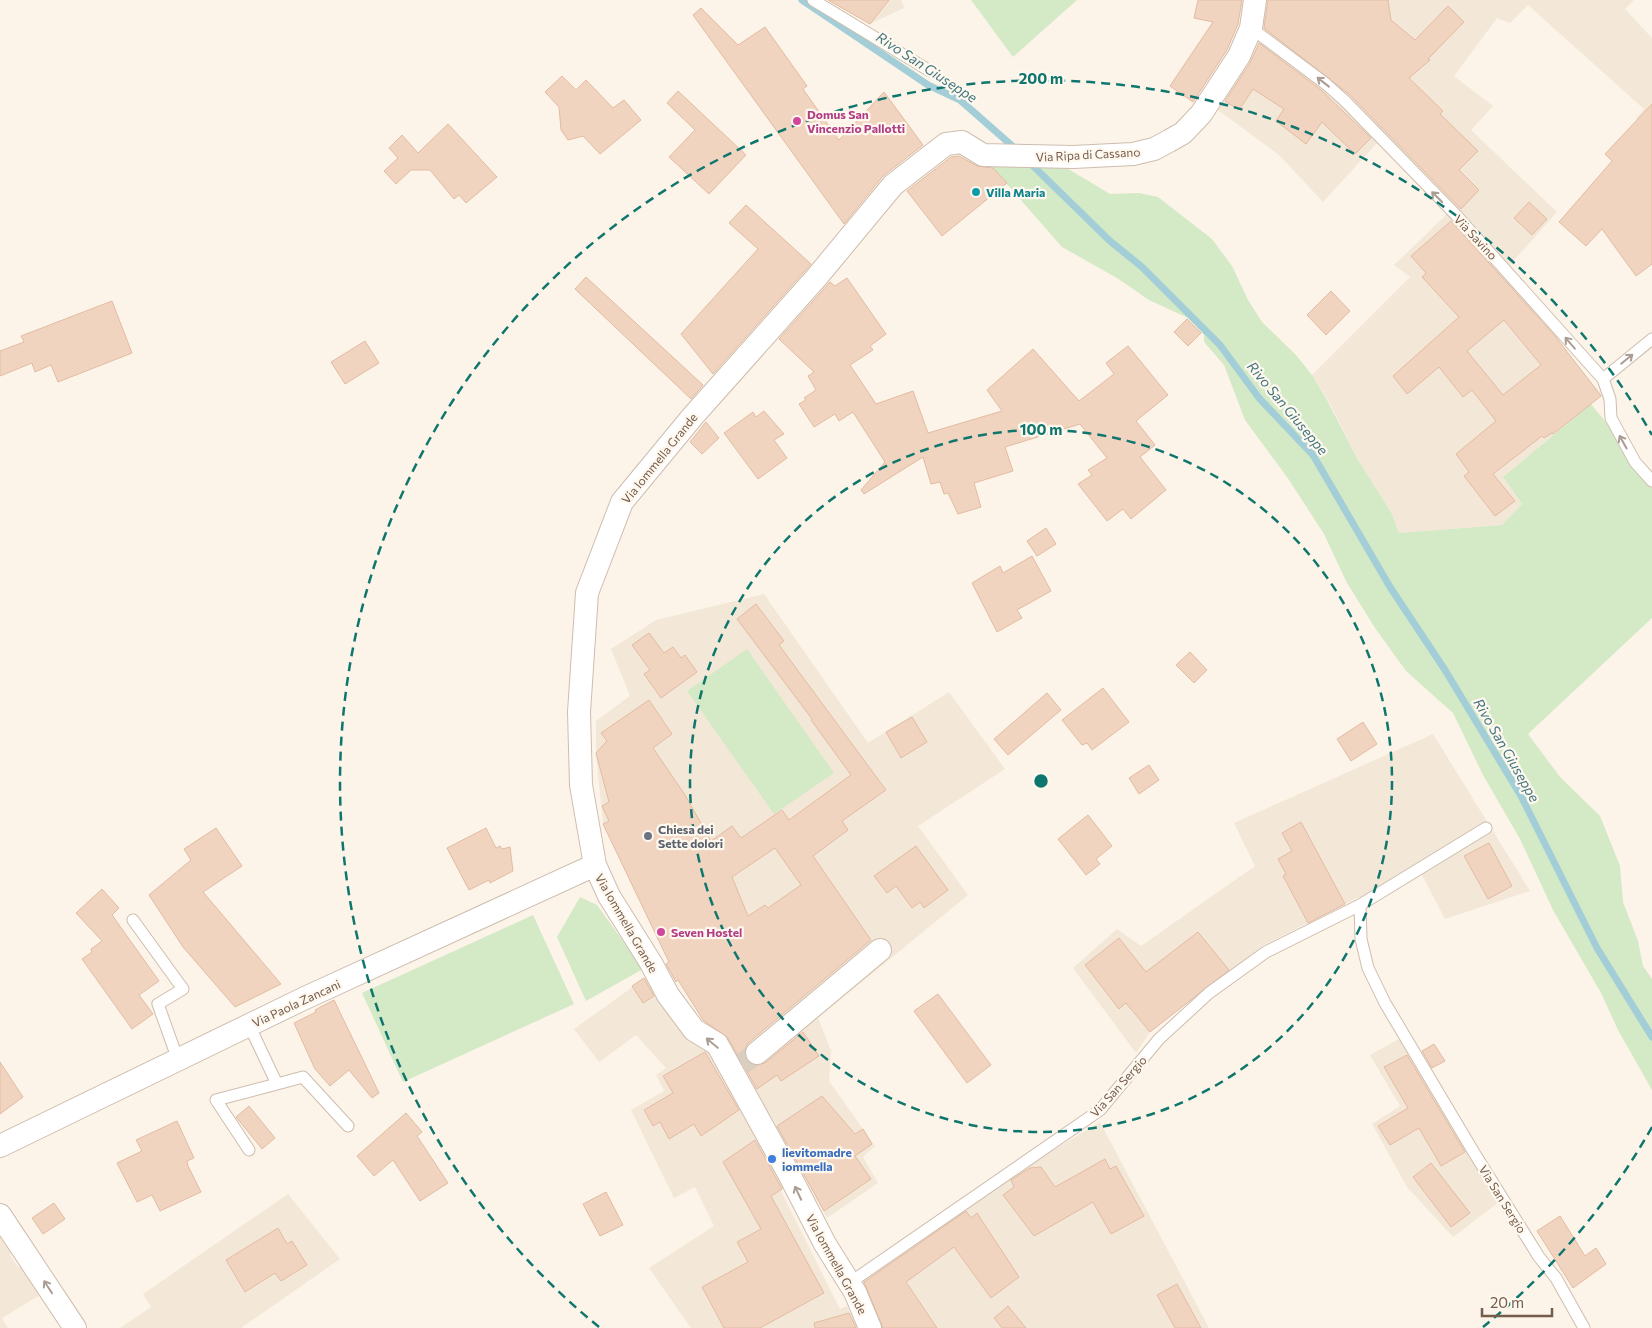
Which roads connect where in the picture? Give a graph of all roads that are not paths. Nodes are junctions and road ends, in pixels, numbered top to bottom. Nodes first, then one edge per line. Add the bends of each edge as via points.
1 (813, 0) edge
2 (1255, 0) edge
3 (1252, 28) junction
4 (930, 71) dead end
5 (984, 155) joint
6 (1652, 339) edge
7 (1603, 380) junction
8 (1652, 481) edge
9 (1486, 828) dead end
10 (594, 865) junction
11 (1360, 905) junction
12 (134, 920) dead end
13 (880, 950) dead end
14 (249, 1025) junction
15 (178, 1060) junction
16 (743, 1062) junction
17 (277, 1084) junction
18 (348, 1126) dead end
19 (0, 1146) edge
20 (249, 1150) dead end
21 (0, 1215) edge
22 (848, 1284) junction
23 (75, 1328) edge
24 (870, 1328) edge
25 (1584, 1328) edge

1 - 4 lane
2 - 3 street, Via Ripa di Cassano
3 - 5 street, Via Ripa di Cassano via 1234,64 1201,114 1183,133 1154,149 1073,157
7 -> 3 lane, Via Savino via 1456,215 1345,101
5 - 10 street, Via Iommella Grande via 962,142 946,144 893,185 622,502 587,593 583,639 579,712 581,785
7 -> 6 lane
8 -> 7 lane, Via Savino via 1635,462 1611,418 1610,399
9 - 11 lane, Via San Sergio
10 - 14 street, Via Paola Zancani
16 -> 10 street, Via Iommella Grande via 694,1030 668,995
11 - 22 lane, Via San Sergio via 1266,952 1209,993 1159,1038 1100,1110
11 - 25 lane, Via San Sergio via 1361,939 1368,968 1385,1004
12 - 15 lane via 183,989 158,1004
13 - 16 street
14 - 15 street, Via Paola Zancani
14 - 17 lane
15 - 19 street, Via Paola Zancani
22 -> 16 street, Via Iommella Grande
17 - 18 lane via 303,1077
17 - 20 lane via 216,1100
23 -> 21 street
22 - 24 street, Via Iommella Grande

